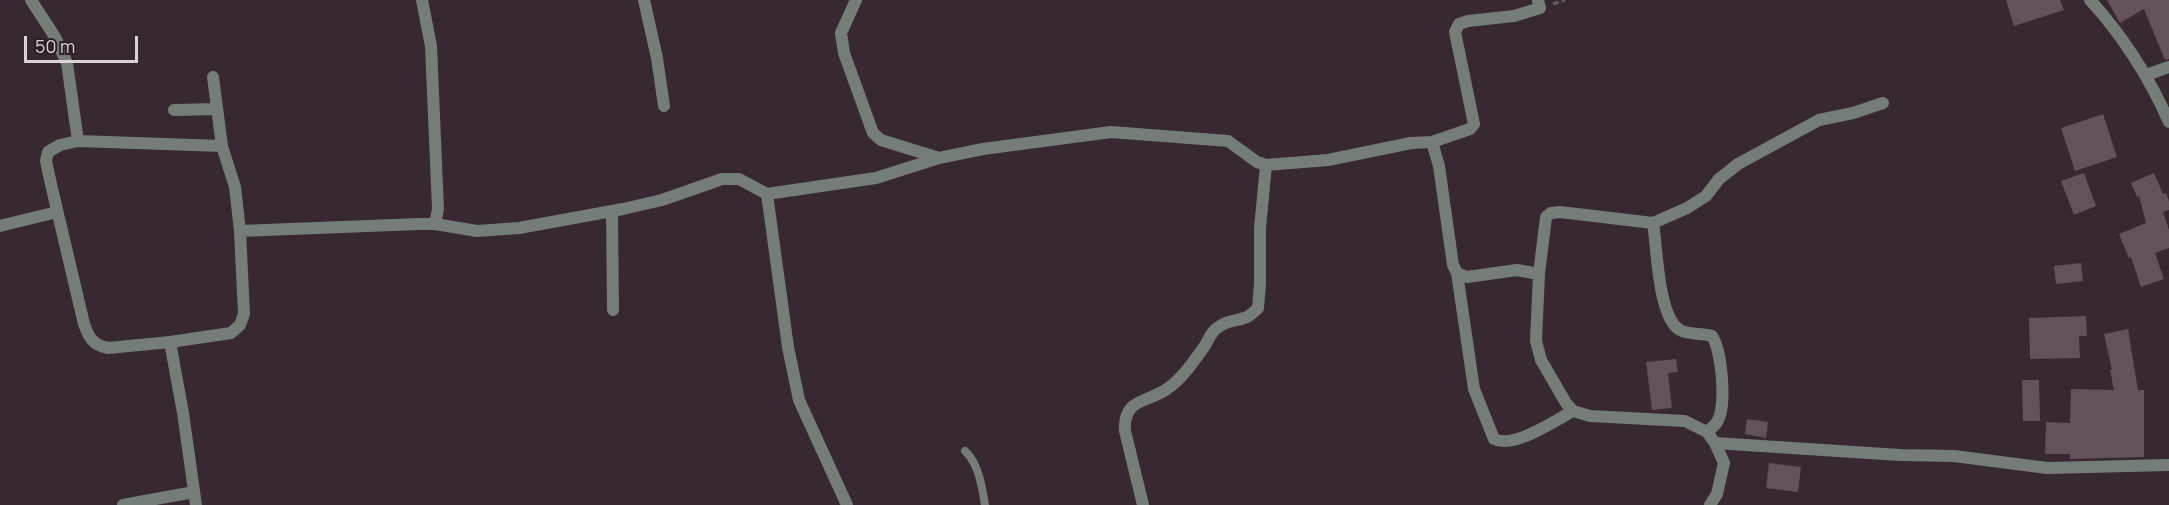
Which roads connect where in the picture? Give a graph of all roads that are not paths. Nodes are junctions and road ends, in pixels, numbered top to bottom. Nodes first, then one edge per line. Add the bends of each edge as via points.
1 (31, 0) edge
2 (422, 0) edge
3 (644, 0) edge
4 (856, 0) edge
5 (1538, 0) edge
6 (2090, 0) edge
7 (2169, 67) edge
8 (2146, 75) junction
9 (213, 77) dead end
10 (1883, 103) dead end
11 (664, 105) dead end
12 (217, 109) junction
13 (174, 110) dead end
14 (2169, 122) edge
15 (78, 141) junction
16 (1432, 142) junction
17 (222, 146) junction
18 (939, 158) junction
19 (1266, 165) junction
20 (767, 194) junction
21 (612, 211) junction
22 (57, 212) junction
23 (1653, 223) junction
24 (435, 224) junction
25 (0, 226) edge
26 (240, 231) junction
27 (1457, 273) junction
28 (1539, 274) junction
29 (613, 310) dead end
30 (170, 342) junction
31 (1573, 411) junction
32 (1707, 432) junction
33 (1715, 443) junction
34 (965, 451) dead end
35 (2169, 465) edge
36 (194, 492) junction
37 (123, 505) edge
38 (196, 505) edge
39 (847, 505) edge
40 (985, 505) edge
41 (1143, 505) edge
42 (1710, 505) edge

1 - 15 street via 67,63
2 - 24 street via 433,78 438,209
3 - 11 street
4 - 18 street via 841,33 844,53 873,133 881,140
5 - 16 street via 1540,8 1514,16 1459,24 1455,32 1474,124 1470,129
6 - 8 street
7 - 8 street
8 - 14 street
9 - 12 street
10 - 23 street via 1819,120 1738,164 1706,196
12 - 13 street
12 - 17 street
15 - 17 street
15 - 22 street via 60,144 48,152 46,161
16 - 19 street via 1328,160
16 - 27 street
17 - 26 street via 235,187
18 - 19 street via 1111,132 1219,139
18 - 20 street via 876,178
19 - 41 street via 1258,308 1248,317 1230,320 1214,329 1182,375 1167,389 1128,410 1125,431
20 - 21 street via 739,179 722,179 662,200
20 - 39 street via 799,400
21 - 24 street via 519,228 477,231
21 - 29 street
22 - 25 street
22 - 30 street via 90,339 108,348
23 - 28 street via 1551,213 1546,217
23 - 32 street via 1665,308 1674,325 1682,332 1712,336 1717,343 1722,408 1718,422
24 - 26 street
26 - 30 street via 244,314 240,325 231,333
27 - 28 street via 1467,277 1517,270
27 - 31 street via 1474,389 1494,439 1504,442 1537,432
28 - 31 street via 1536,341 1541,360
30 - 36 street
31 - 32 street via 1604,418 1685,421
32 - 33 street
33 - 35 street via 1954,456 2047,468
33 - 42 street via 1724,463 1717,494
34 - 40 lane via 975,465
36 - 37 street
36 - 38 street

